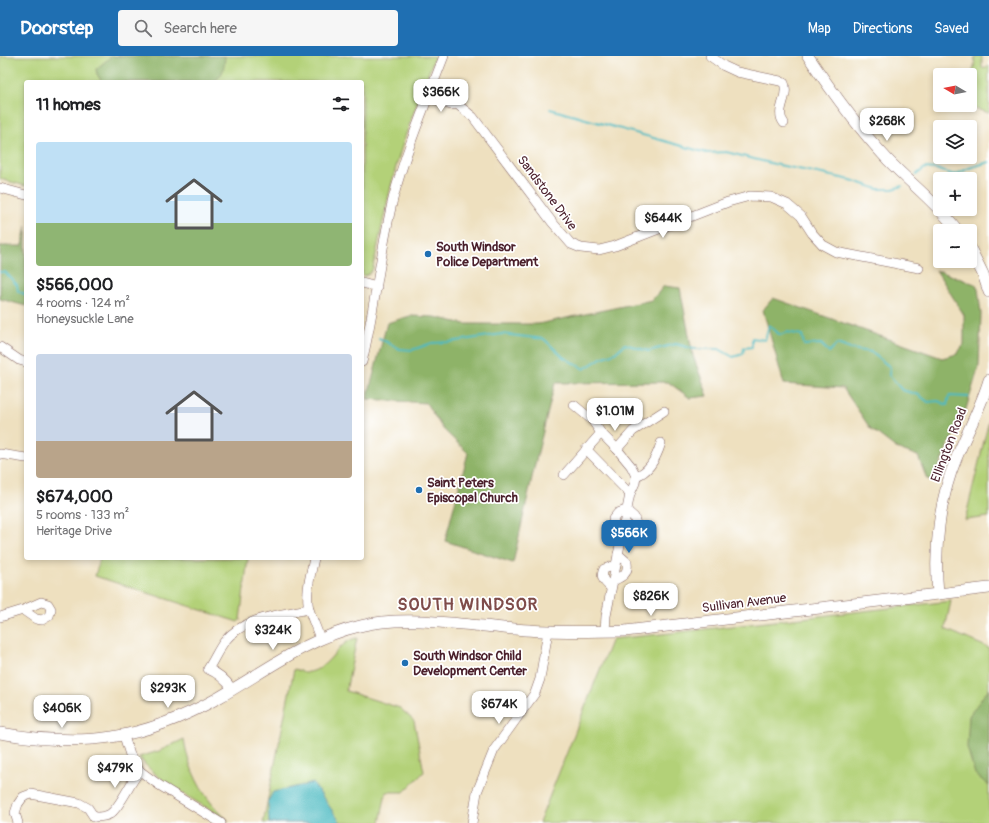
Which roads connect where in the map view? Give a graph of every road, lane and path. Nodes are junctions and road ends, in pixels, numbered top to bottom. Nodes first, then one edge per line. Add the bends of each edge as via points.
1 (444, 56) edge
2 (710, 56) edge
3 (808, 56) edge
4 (430, 93) junction
5 (784, 123) dead end
6 (0, 188) edge
7 (24, 194) edge
8 (952, 224) edge
9 (977, 262) edge
10 (919, 268) dead end
11 (364, 284) edge
12 (377, 287) junction
13 (989, 292) edge
14 (0, 347) edge
15 (364, 353) edge
16 (24, 361) edge
17 (989, 380) edge
18 (574, 404) dead end
19 (664, 411) dead end
20 (601, 433) junction
21 (661, 443) dead end
22 (586, 449) junction
23 (618, 449) junction
24 (0, 454) edge
25 (24, 458) edge
26 (564, 475) dead end
27 (636, 476) junction
28 (630, 494) junction
29 (618, 554) junction
30 (314, 560) edge
31 (612, 585) junction
32 (989, 588) edge
33 (938, 594) junction
34 (309, 609) junction
35 (23, 610) dead end
36 (0, 617) edge
37 (548, 631) junction
38 (605, 631) junction
39 (320, 639) junction
40 (232, 689) junction
41 (0, 733) edge
42 (124, 736) junction
43 (140, 771) junction
44 (93, 820) edge
45 (217, 822) edge
46 (18, 823) edge
47 (472, 823) edge

1 - 4 street
2 - 5 street via 737,72 784,83 786,89 780,113
3 - 8 main road via 872,142
4 - 10 street, Sandstone Drive via 451,105 457,104 473,117 552,222 571,244 581,248 599,250 615,246 728,202 750,196 771,197 787,204 801,216 823,245 836,252
4 - 12 street via 406,157 394,199
6 - 7 street
9 - 13 main road
11 - 12 street
12 - 15 street
14 - 16 street
17 - 33 main road, Ellington Road via 956,460 943,504 937,552
18 - 20 street via 592,420
19 - 23 street via 633,431
20 - 22 street
20 - 23 street
21 - 27 street via 650,465 642,474
22 - 26 street
22 - 28 street
23 - 27 street
24 - 25 street
27 - 28 street
28 - 29 street
29 - 31 street via 627,562 627,570 624,576
29 - 31 street via 616,565 606,568 602,574 603,579
30 - 34 street via 308,592
31 - 38 street
32 - 33 main road, Sullivan Avenue
33 - 38 main road, Sullivan Avenue
34 - 39 street
34 - 40 street via 250,623 224,641 208,669 228,682
35 - 36 street
37 - 38 main road, Sullivan Avenue
37 - 39 main road, Sullivan Avenue via 401,621 362,626
37 - 47 street via 540,679 535,693 494,750 477,792
39 - 40 main road, Sullivan Avenue
40 - 42 main road, Sullivan Avenue via 182,717
41 - 42 main road, Sullivan Avenue via 57,740 91,740
42 - 43 street via 130,755
43 - 44 street via 115,809 109,815
43 - 45 street
44 - 46 street via 88,808 78,803 31,794 23,797 18,804 15,813

